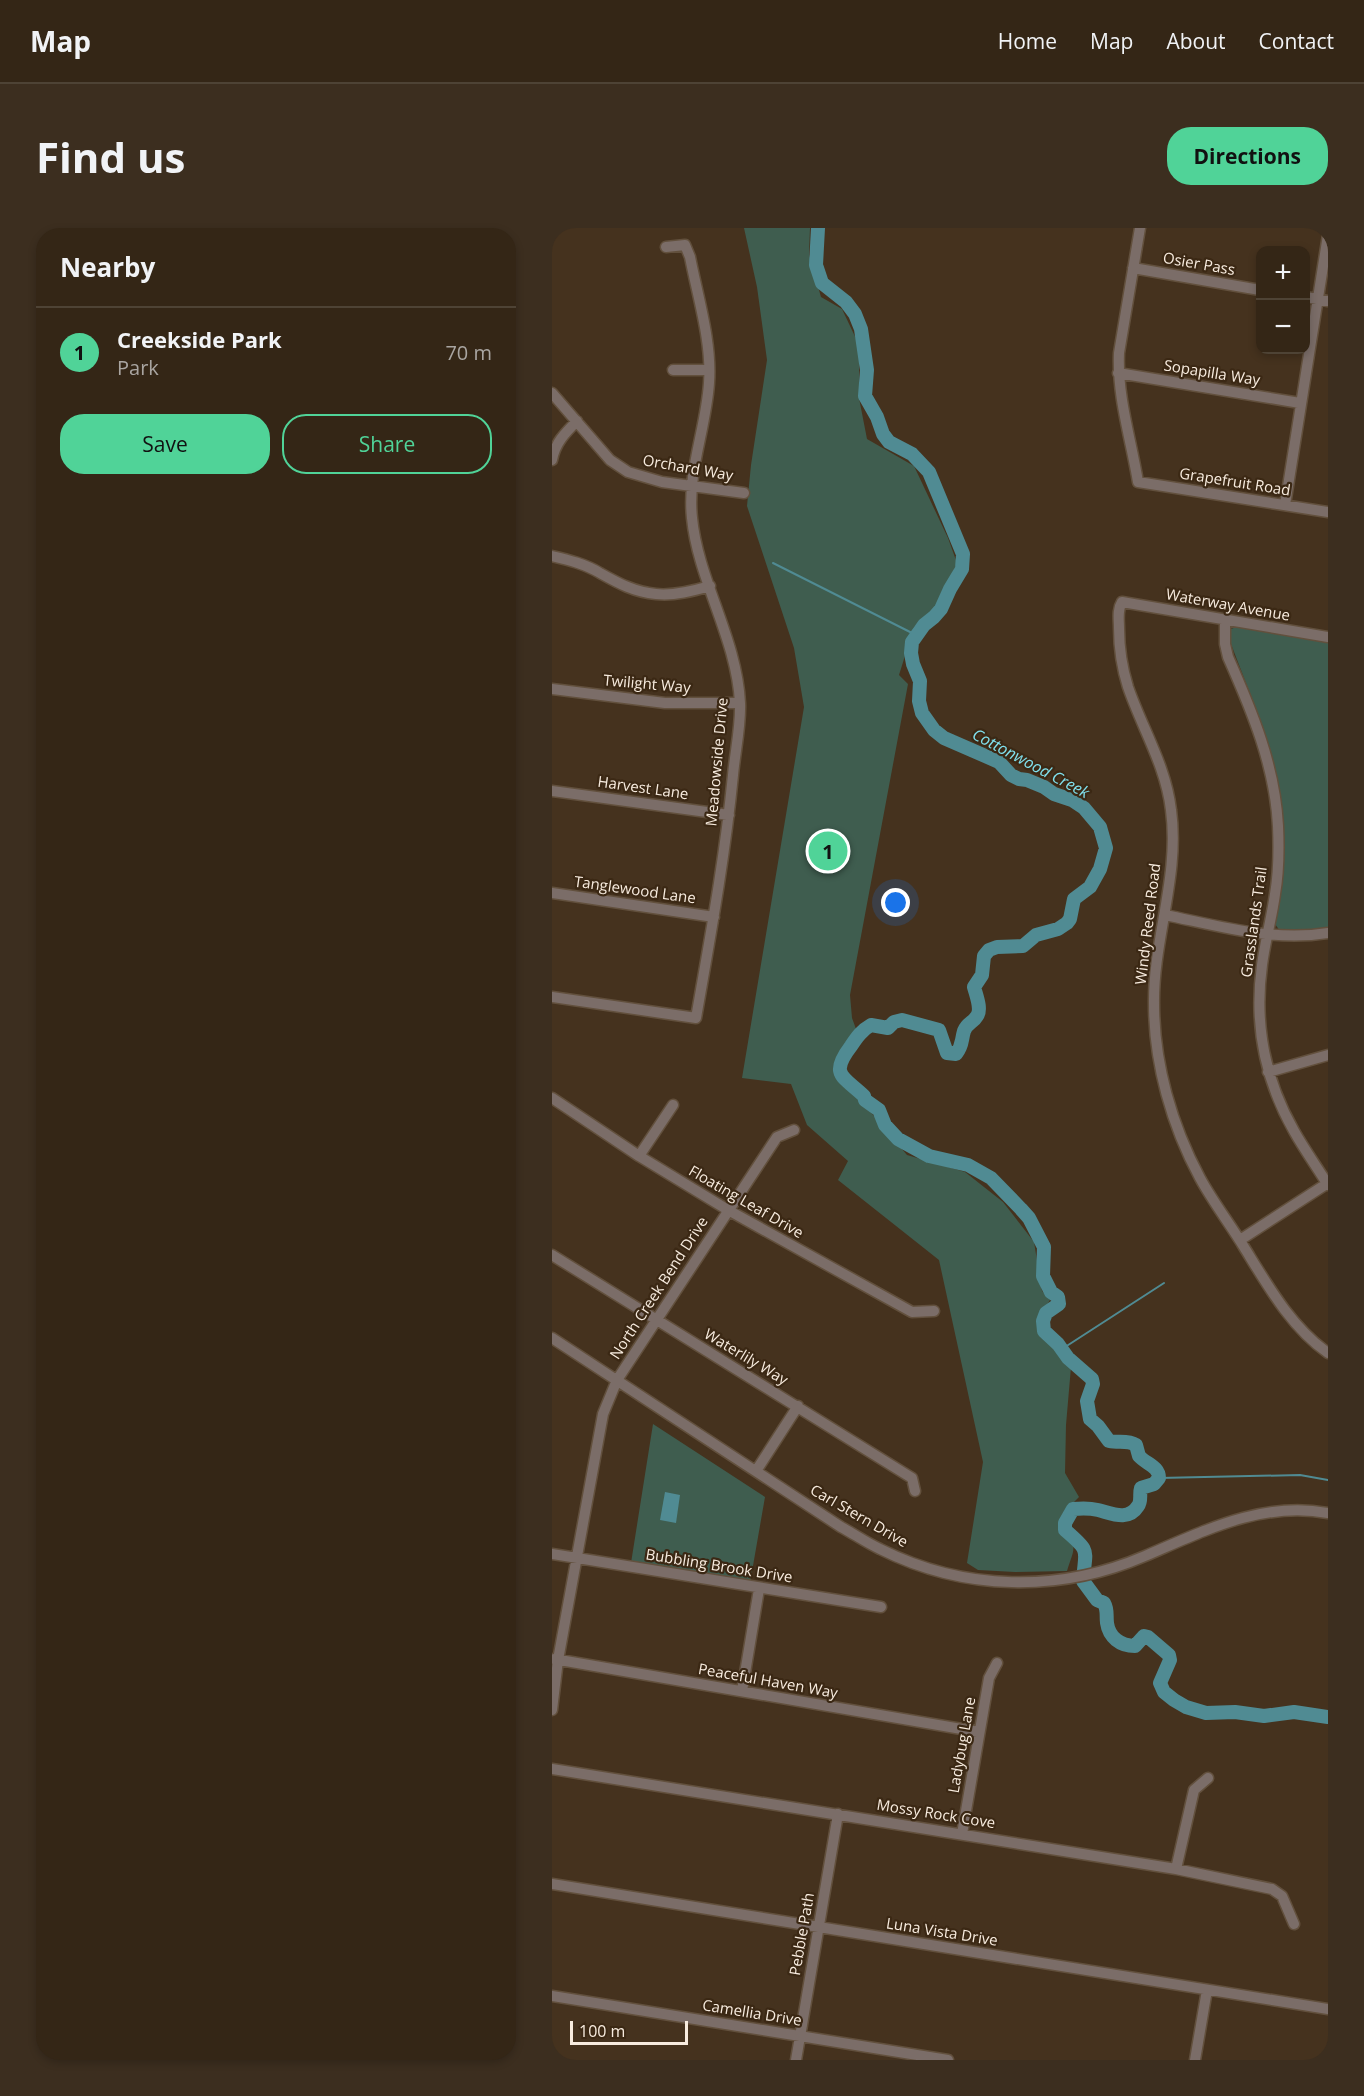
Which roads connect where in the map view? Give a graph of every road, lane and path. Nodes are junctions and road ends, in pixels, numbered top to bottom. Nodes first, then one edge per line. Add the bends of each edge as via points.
1 (1140, 228) edge
2 (1328, 235) edge
3 (666, 247) dead end
4 (1133, 268) junction
5 (1256, 289) edge
6 (1323, 300) edge
7 (673, 370) dead end
8 (709, 370) junction
9 (1118, 373) junction
10 (552, 393) edge
11 (1300, 403) junction
12 (577, 421) junction
13 (552, 460) edge
14 (690, 485) junction
15 (744, 493) dead end
16 (1285, 505) junction
17 (1328, 512) edge
18 (552, 556) edge
19 (710, 586) junction
20 (1122, 602) joint
21 (1225, 620) junction
22 (1328, 637) edge
23 (552, 689) edge
24 (740, 703) junction
25 (552, 790) edge
26 (729, 815) junction
27 (552, 893) edge
28 (1165, 915) junction
29 (714, 917) junction
30 (1328, 933) edge
31 (1267, 935) junction
32 (552, 997) edge
33 (1328, 1055) edge
34 (1268, 1072) junction
35 (552, 1098) edge
36 (674, 1105) dead end
37 (794, 1130) dead end
38 (639, 1156) junction
39 (1328, 1184) edge
40 (728, 1210) junction
41 (1240, 1240) junction
42 (552, 1255) edge
43 (934, 1311) dead end
44 (656, 1319) junction
45 (552, 1338) edge
46 (1328, 1353) edge
47 (617, 1380) junction
48 (798, 1406) junction
49 (756, 1472) junction
50 (915, 1491) dead end
51 (1328, 1513) edge
52 (552, 1554) edge
53 (577, 1558) junction
54 (759, 1589) junction
55 (881, 1607) dead end
56 (555, 1659) edge
57 (998, 1663) dead end
58 (742, 1691) junction
59 (552, 1710) edge
60 (979, 1732) junction
61 (552, 1768) edge
62 (1208, 1778) dead end
63 (838, 1814) junction
64 (962, 1834) junction
65 (1176, 1869) junction
66 (552, 1884) edge
67 (1294, 1924) dead end
68 (818, 1927) junction
69 (1207, 1990) junction
70 (552, 1996) edge
71 (1328, 2009) edge
72 (800, 2035) junction
73 (796, 2060) edge
74 (948, 2060) edge
75 (1195, 2060) edge

1 - 4 street
2 - 6 street
3 - 8 street, Meadowside Drive via 685,245 690,257
4 - 5 street, Osier Pass
4 - 9 street
6 - 11 street
7 - 8 street
8 - 14 street, Meadowside Drive
9 - 11 street, Sopapilla Way
9 - 16 street, Grapefruit Road via 1138,482
10 - 12 street, Orchard Way
11 - 16 street
12 - 13 street via 562,436
12 - 14 street, Orchard Way via 610,460 628,472
14 - 15 street, Orchard Way
14 - 19 street, Meadowside Drive via 697,549
16 - 17 street, Grapefruit Road
18 - 19 street via 578,562 617,583 645,592 673,594
19 - 24 street, Meadowside Drive via 731,651
20 - 21 street, Waterway Avenue
20 - 28 street, Windy Reed Road via 1119,612 1123,666 1160,764 1172,810 1173,841
21 - 22 street, Waterway Avenue
21 - 31 street, Grasslands Trail via 1228,657 1260,734 1276,801 1278,860
23 - 24 street, Twilight Way via 665,703
24 - 26 street, Meadowside Drive
25 - 26 street, Harvest Lane
26 - 29 street, Meadowside Drive
27 - 29 street, Tanglewood Lane
28 - 31 street
28 - 41 street, Windy Reed Road via 1154,1004 1161,1070 1169,1103 1196,1168
29 - 32 street, Meadowside Drive via 696,1018
30 - 31 street
31 - 34 street, Grasslands Trail via 1260,998
33 - 34 street
34 - 39 street, Grasslands Trail via 1294,1131
35 - 38 street, Floating Leaf Drive
36 - 38 street
37 - 40 street, North Creek Bend Drive via 777,1137
38 - 40 street, Floating Leaf Drive
39 - 41 street
40 - 43 street, Floating Leaf Drive via 912,1312
40 - 44 street, North Creek Bend Drive
41 - 46 street, Windy Reed Road via 1288,1315 1311,1341
42 - 44 street, Waterlily Way
44 - 47 street, North Creek Bend Drive
44 - 48 street, Waterlily Way
45 - 47 street, Carl Stern Drive
47 - 49 street, Carl Stern Drive
47 - 53 street, North Creek Bend Drive via 603,1414
48 - 49 street
48 - 50 street, Waterlily Way via 912,1478
49 - 51 street, Carl Stern Drive via 880,1549 910,1562 989,1582 1053,1581 1121,1566 1215,1525 1266,1513
52 - 53 street, Bubbling Brook Drive
53 - 54 street, Bubbling Brook Drive
53 - 56 street, North Creek Bend Drive
54 - 55 street, Bubbling Brook Drive
54 - 58 street
56 - 58 street, Peaceful Haven Way
56 - 59 street, North Creek Bend Drive
57 - 60 street, Ladybug Lane via 989,1678
58 - 60 street, Peaceful Haven Way
60 - 64 street, Ladybug Lane
61 - 63 street, Mossy Rock Cove
62 - 65 street via 1194,1790
63 - 64 street, Mossy Rock Cove
63 - 68 street, Pebble Path
64 - 65 street, Mossy Rock Cove
65 - 67 street, Mossy Rock Cove via 1272,1889 1282,1896
66 - 68 street, Luna Vista Drive
68 - 69 street, Luna Vista Drive
68 - 72 street, Pebble Path
69 - 71 street, Luna Vista Drive
69 - 75 street
70 - 72 street, Camellia Drive
72 - 73 street, Pebble Path
72 - 74 street, Camellia Drive

